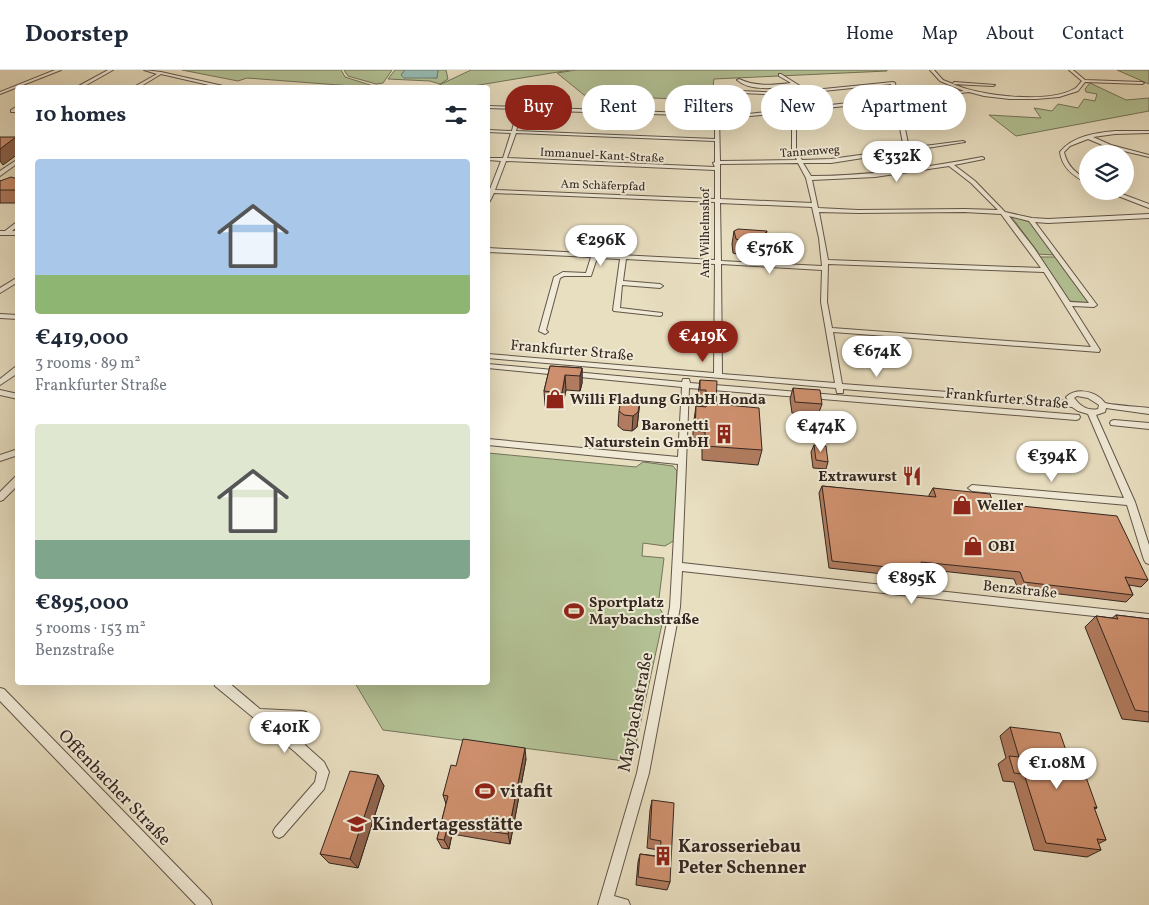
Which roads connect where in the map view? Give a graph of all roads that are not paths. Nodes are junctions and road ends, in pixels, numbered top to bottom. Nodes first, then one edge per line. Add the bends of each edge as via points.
1 (59, 70) edge
2 (111, 70) edge
3 (146, 70) edge
4 (932, 70) edge
5 (1071, 70) edge
6 (161, 73) junction
7 (780, 75) dead end
8 (739, 80) dead end
9 (1084, 81) junction
10 (947, 83) junction
11 (1142, 83) dead end
12 (796, 84) joint
13 (21, 85) edge
14 (83, 85) edge
15 (139, 85) edge
16 (216, 85) edge
17 (872, 85) edge
18 (892, 85) edge
19 (993, 85) dead end
20 (15, 87) edge
21 (967, 92) joint
22 (0, 93) edge
23 (490, 107) edge
24 (572, 107) edge
25 (505, 108) edge
26 (665, 112) edge
27 (515, 130) edge
28 (716, 130) edge
29 (794, 130) edge
30 (903, 130) edge
31 (490, 131) edge
32 (1149, 132) edge
33 (514, 133) junction
34 (1088, 137) junction
35 (716, 140) junction
36 (963, 142) dead end
37 (907, 150) junction
38 (1149, 156) edge
39 (982, 158) dead end
40 (490, 159) edge
41 (504, 160) junction
42 (15, 162) edge
43 (802, 162) junction
44 (951, 165) junction
45 (716, 166) junction
46 (0, 174) edge
47 (1079, 175) edge
48 (809, 178) junction
49 (490, 191) edge
50 (717, 199) junction
51 (1133, 200) edge
52 (1149, 206) edge
53 (816, 208) junction
54 (1004, 212) junction
55 (1149, 216) edge
56 (1032, 221) junction
57 (15, 225) edge
58 (3, 233) edge
59 (490, 250) edge
60 (594, 256) junction
61 (623, 257) junction
62 (716, 261) junction
63 (825, 265) junction
64 (1044, 270) junction
65 (15, 281) edge
66 (619, 283) junction
67 (660, 286) dead end
68 (0, 291) edge
69 (1068, 304) junction
70 (660, 314) dead end
71 (0, 316) edge
72 (15, 317) edge
73 (829, 330) junction
74 (546, 332) dead end
75 (490, 356) edge
76 (490, 366) edge
77 (15, 371) edge
78 (686, 373) junction
79 (718, 375) junction
80 (0, 383) edge
81 (686, 385) junction
82 (839, 386) junction
83 (0, 392) edge
84 (15, 396) edge
85 (841, 398) junction
86 (1072, 404) junction
87 (1103, 405) junction
88 (1149, 411) edge
89 (1091, 412) junction
90 (1076, 417) dead end
91 (1114, 423) dead end
92 (1149, 426) edge
93 (490, 442) edge
94 (15, 453) edge
95 (0, 458) edge
96 (683, 461) junction
97 (15, 482) edge
98 (972, 488) dead end
99 (0, 498) edge
100 (1130, 502) junction
101 (1149, 560) edge
102 (679, 567) junction
103 (1149, 618) edge
104 (222, 685) edge
105 (0, 693) edge
106 (257, 714) junction
107 (298, 747) junction
108 (279, 832) dead end
109 (606, 903) edge
110 (205, 905) edge
111 (623, 905) edge

1 - 13 street
2 - 14 street
3 - 6 street
4 - 10 street via 937,78
5 - 9 street
6 - 15 street
6 - 16 street
7 - 12 street
8 - 12 street via 748,85
9 - 11 street
9 - 21 street via 1075,90 1043,97 996,97
10 - 19 street
10 - 21 street
17 - 18 street
20 - 22 street
23 - 25 street
24 - 26 street
27 - 33 street
28 - 35 street, Am Wilhelmshof
29 - 43 street via 794,150
30 - 37 street
31 - 33 street
32 - 34 street
33 - 35 street
33 - 41 street
34 - 38 street
34 - 47 street via 1070,144 1062,152 1068,167
35 - 45 street, Am Wilhelmshof
36 - 37 street, Tannenweg
37 - 43 street, Tannenweg
39 - 44 street
40 - 41 street, Immanuel-Kant-Straße
41 - 45 street, Immanuel-Kant-Straße
41 - 49 street
42 - 46 street
43 - 45 street, Tannenweg
43 - 48 street
44 - 48 street via 862,177
44 - 54 street via 982,189
45 - 50 street, Am Wilhelmshof
48 - 53 street
49 - 50 street, Am Schäferpfad
50 - 53 street, Am Schäferpfad
50 - 62 street, Am Wilhelmshof
51 - 52 street
53 - 54 street via 869,213
53 - 63 street
54 - 56 street
54 - 64 street
55 - 56 street
56 - 69 street via 1094,305
57 - 58 street
59 - 60 street
60 - 61 street
60 - 74 street via 589,275 563,274 557,277 542,331
61 - 62 street
61 - 66 street
62 - 63 street
62 - 79 street, Am Wilhelmshof
63 - 64 street
63 - 73 street via 823,295
64 - 69 street
65 - 68 street
66 - 67 street
66 - 70 street via 616,310
69 - 73 street via 1096,350
71 - 72 street
73 - 82 street
75 - 78 street, Frankfurter Straße
76 - 81 street, Frankfurter Straße
77 - 80 street
78 - 79 street, Frankfurter Straße
78 - 81 street, Maybachstraße
79 - 82 street, Frankfurter Straße
81 - 85 street, Frankfurter Straße
81 - 96 street, Maybachstraße
82 - 85 street
82 - 86 street, Frankfurter Straße
83 - 84 street
85 - 90 street, Frankfurter Straße
86 - 87 street via 1070,397 1081,393 1096,398
86 - 89 street, Frankfurter Straße
87 - 88 street
87 - 89 street via 1100,412
89 - 100 street
91 - 92 street
93 - 96 street
94 - 95 street
96 - 102 street, Maybachstraße
97 - 99 street
98 - 100 street
100 - 101 street
102 - 103 street, Benzstraße
102 - 109 street, Maybachstraße via 674,616 643,773
104 - 106 street
105 - 110 street, Offenbacher Straße
106 - 107 street
106 - 107 street via 302,716 306,730
107 - 108 street via 320,766 324,778
109 - 111 street

